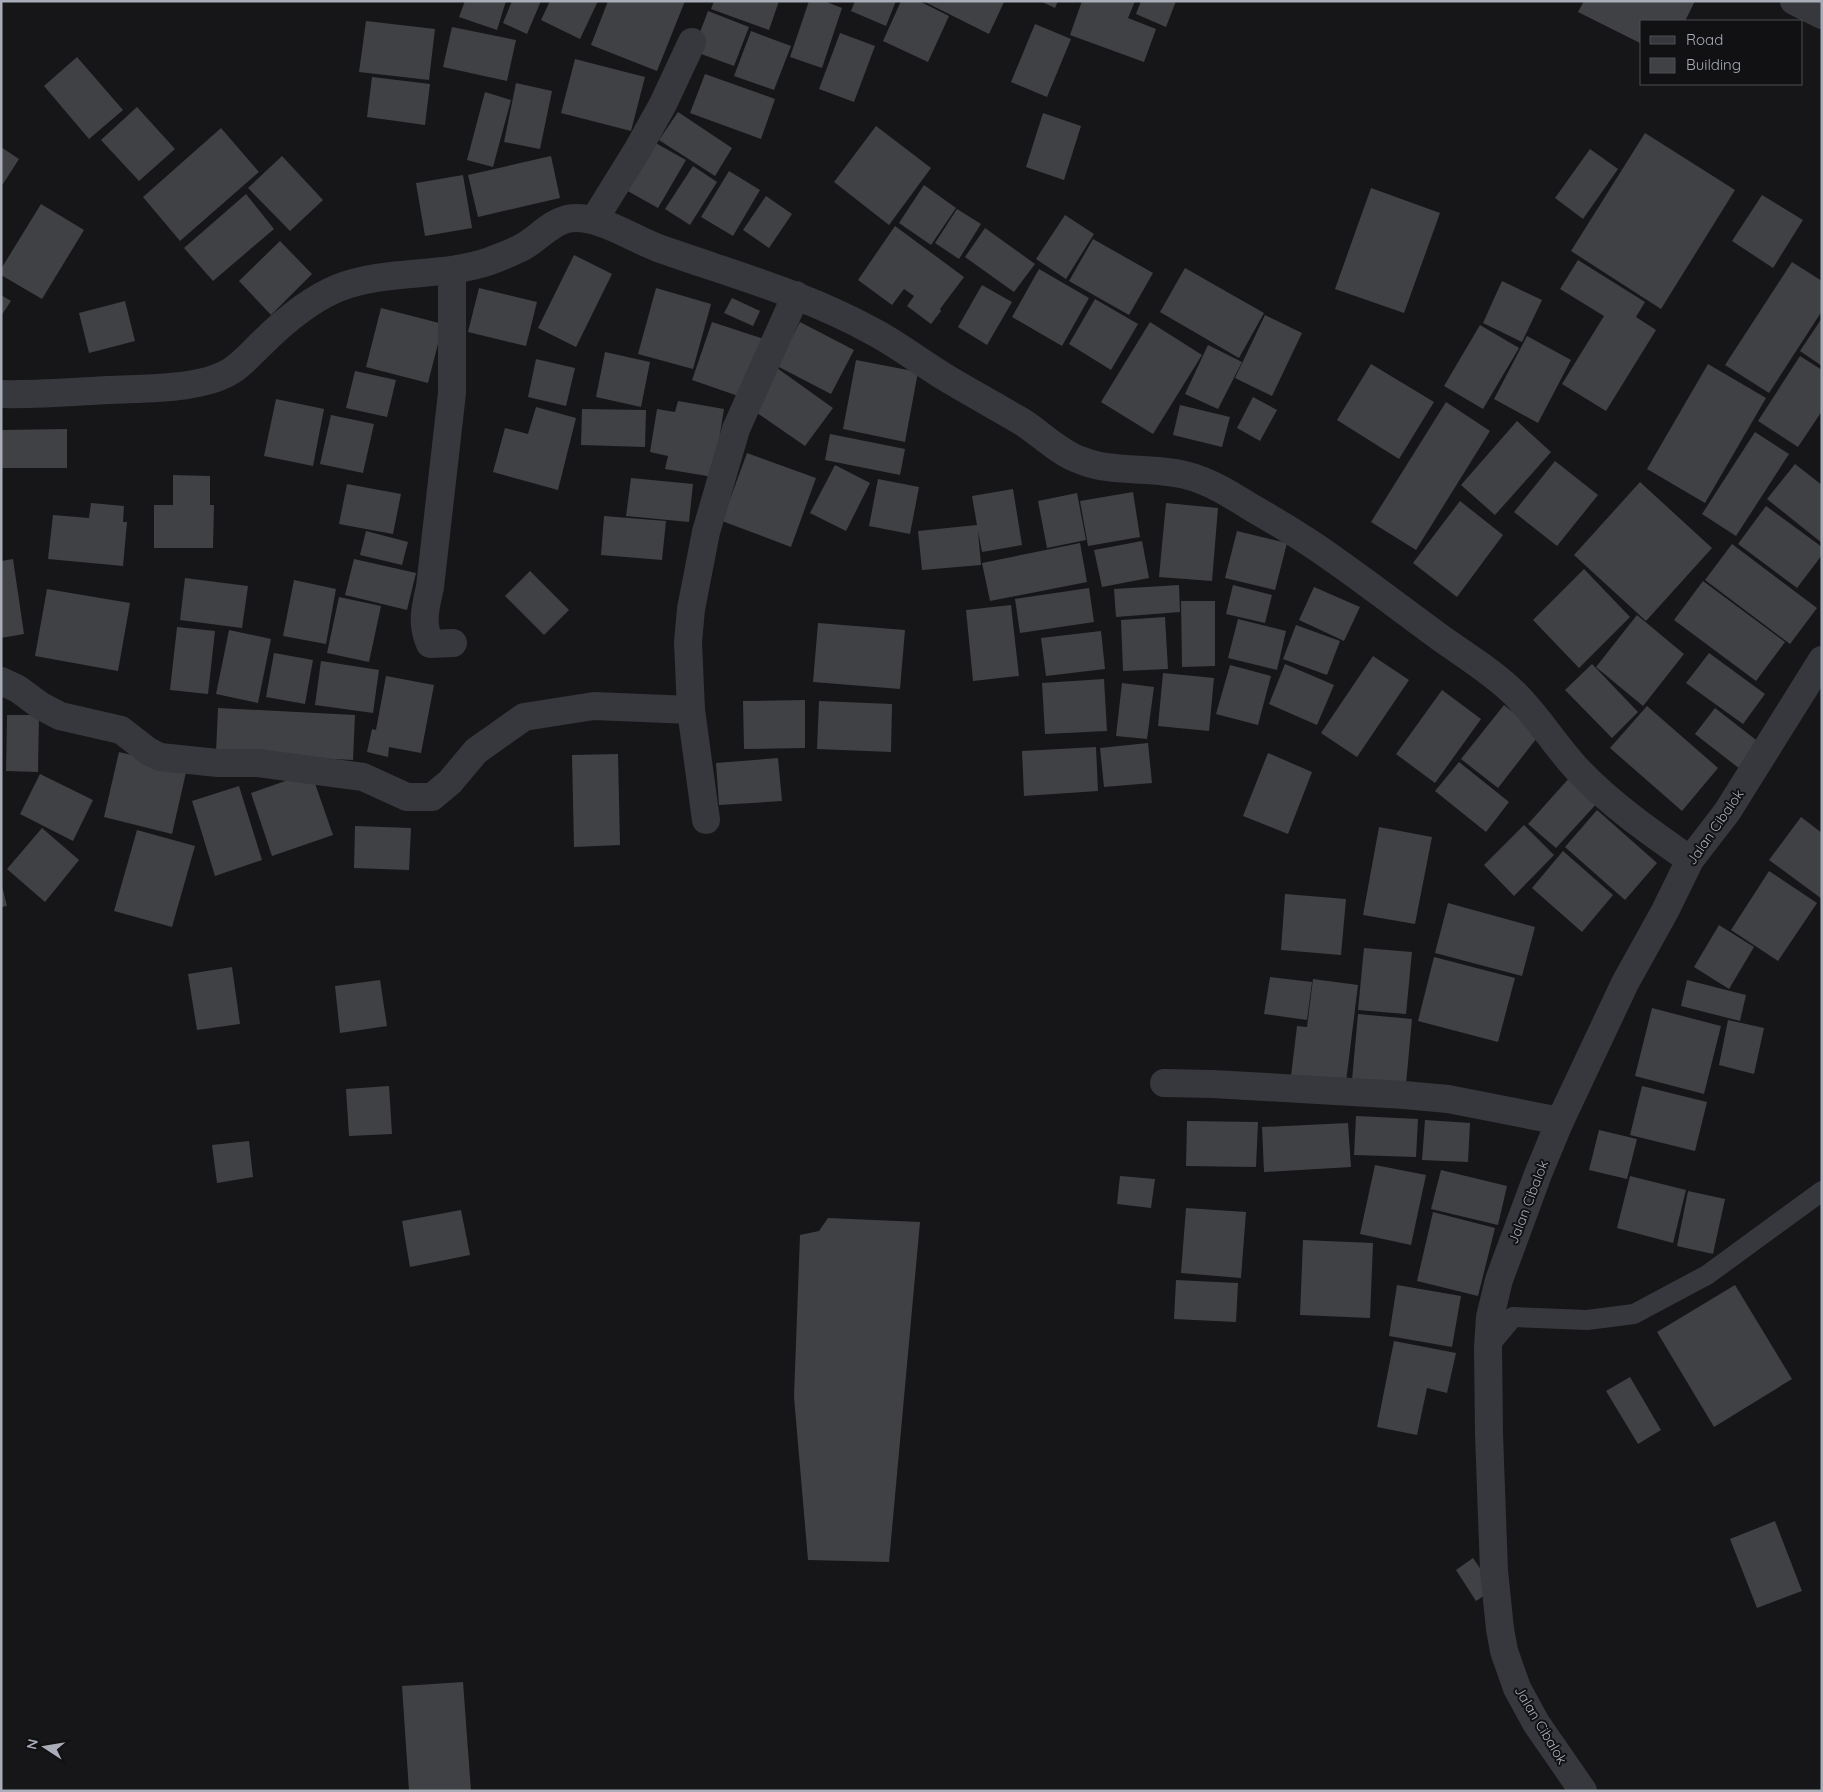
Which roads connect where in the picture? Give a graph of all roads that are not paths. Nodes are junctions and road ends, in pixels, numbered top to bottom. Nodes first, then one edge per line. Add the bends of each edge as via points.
1 (1794, 1) edge
2 (1822, 15) edge
3 (692, 42) dead end
4 (594, 220) junction
5 (452, 271) junction
6 (796, 295) junction
7 (1, 394) edge
8 (453, 643) dead end
9 (1822, 660) edge
10 (1, 681) edge
11 (691, 710) junction
12 (706, 820) dead end
13 (1690, 860) junction
14 (1164, 1084) dead end
15 (1560, 1121) junction
16 (1822, 1191) edge
17 (1488, 1347) junction
18 (1583, 1791) edge

1 - 2 street
3 - 4 street via 663,104
4 - 5 street via 568,219 513,251
4 - 6 street via 647,244
5 - 7 street via 387,277 335,289 288,320 229,373 209,381 154,387
5 - 8 street via 452,393 424,631 430,644
6 - 11 street via 736,429 709,524 691,609 688,642
6 - 13 street via 873,331 1036,431 1074,459 1101,467 1192,476 1239,499 1300,537 1490,671 1533,712 1557,746 1592,784 1638,823
9 - 13 street, Jalan Cibalok via 1726,812
10 - 11 street via 60,716 121,730 160,757 258,763 363,777 407,797 432,797 450,782 476,751 524,717 594,706
11 - 12 street
13 - 15 street, Jalan Cibalok via 1625,983
14 - 15 street via 1404,1095
15 - 17 street, Jalan Cibalok via 1500,1280 1490,1317
16 - 17 lane via 1707,1275 1634,1314 1587,1320 1513,1317
17 - 18 street, Jalan Cibalok via 1494,1571 1504,1651 1517,1688 1536,1723

